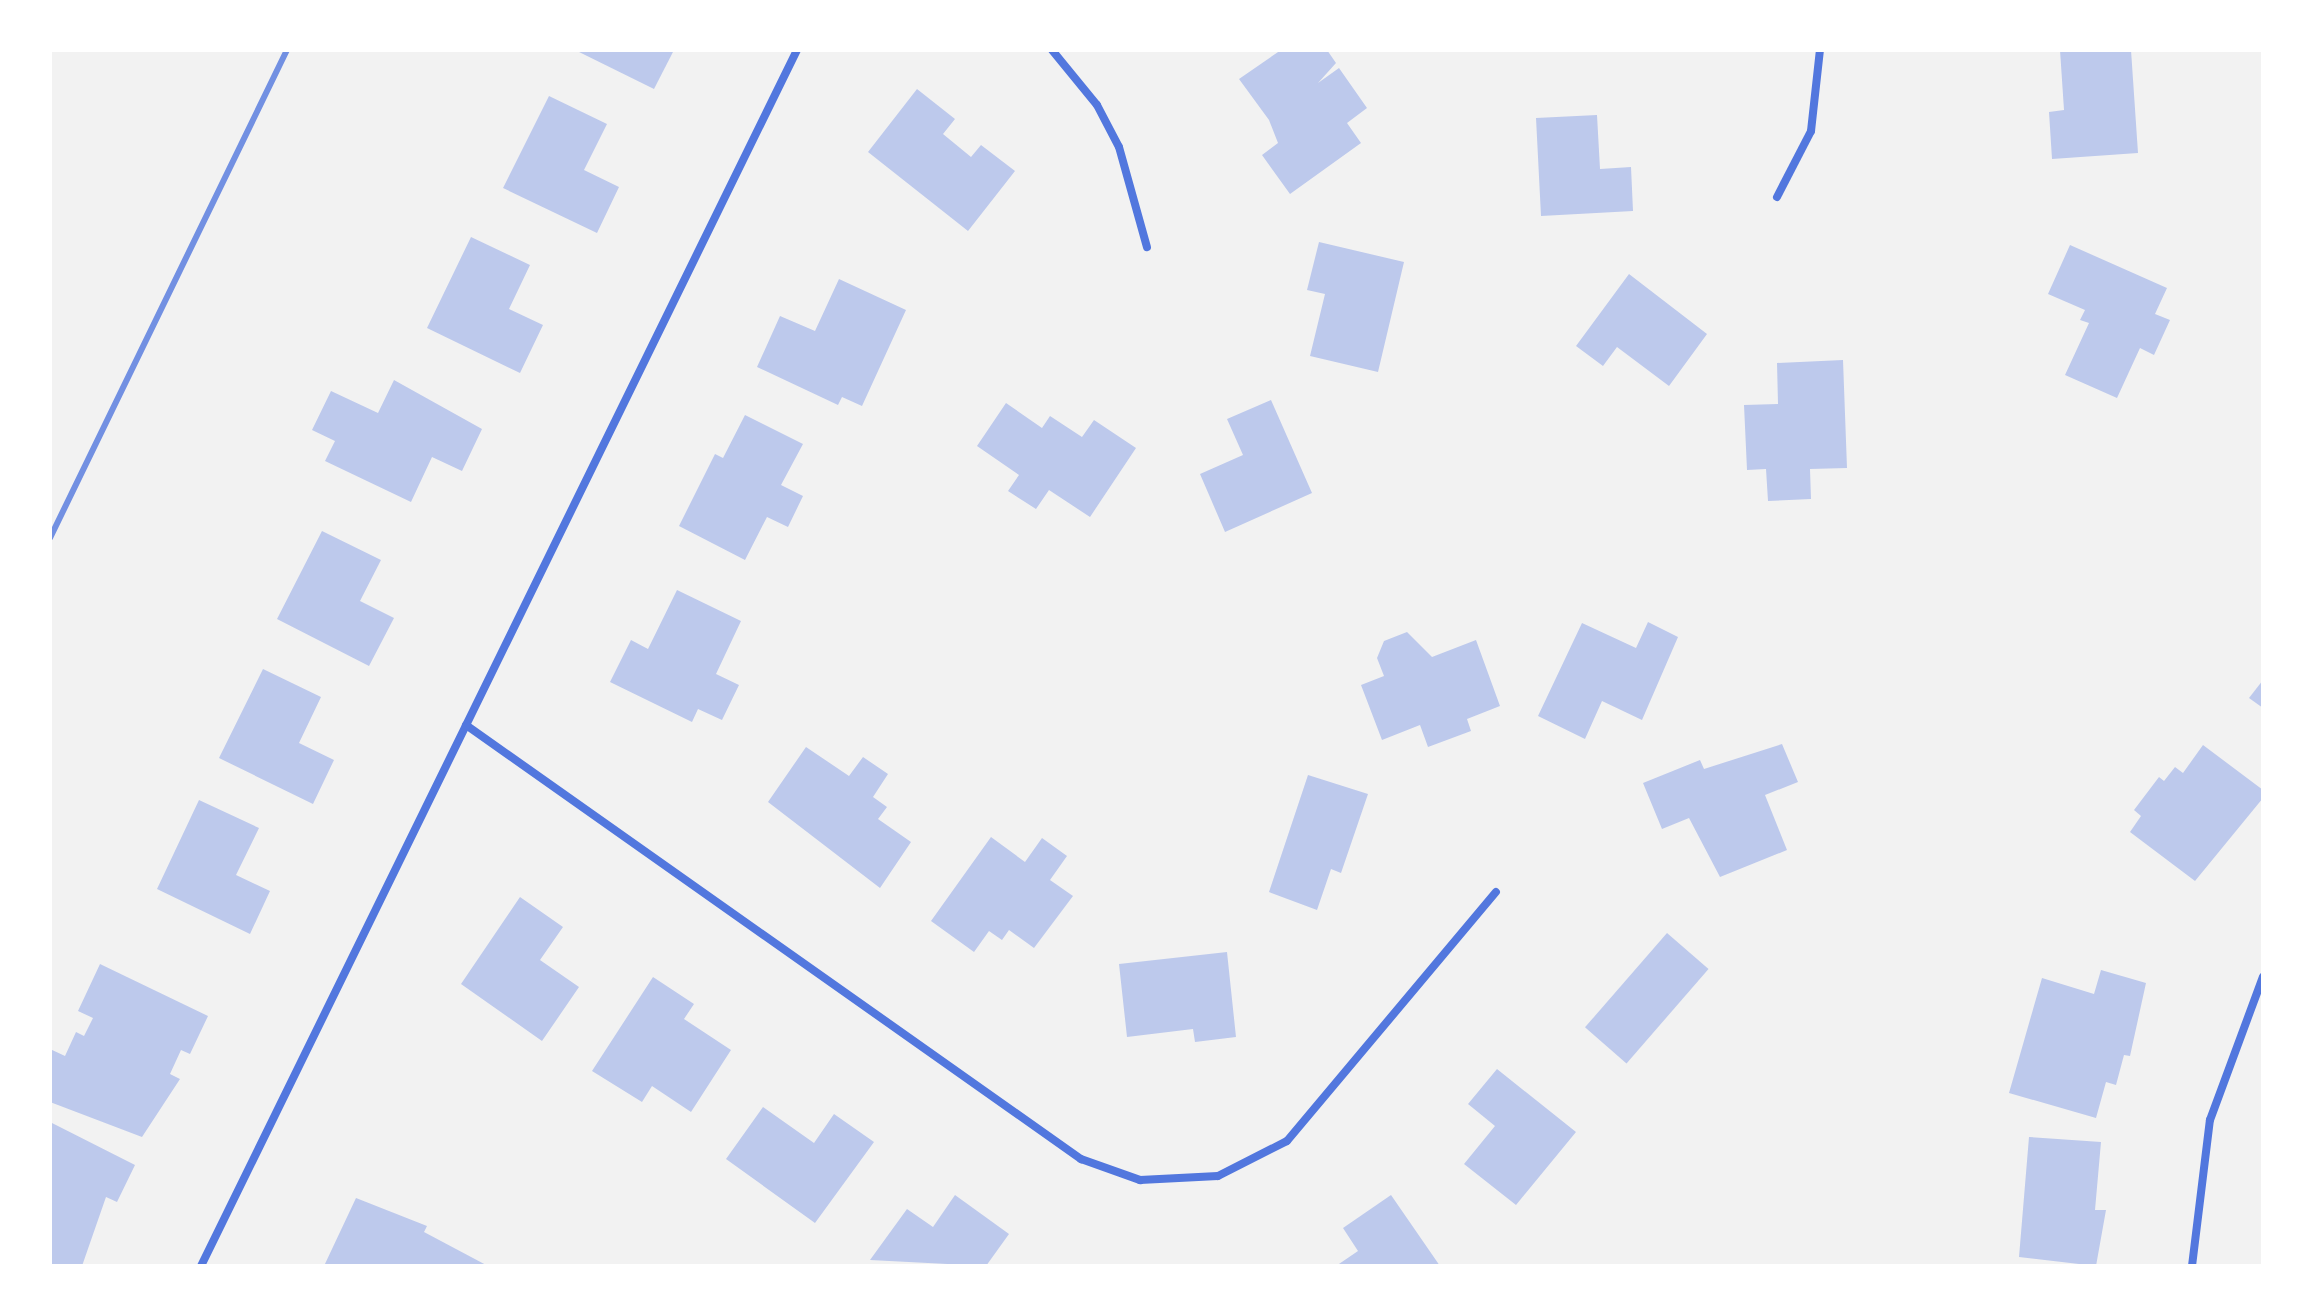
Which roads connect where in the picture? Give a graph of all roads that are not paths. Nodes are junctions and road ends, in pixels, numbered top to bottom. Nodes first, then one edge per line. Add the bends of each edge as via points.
1 (797, 50) edge
2 (1052, 50) edge
3 (1820, 50) edge
4 (1777, 197) dead end
5 (1147, 247) dead end
6 (466, 725) junction
7 (1496, 892) dead end
8 (2263, 977) edge
9 (201, 1266) edge
10 (2192, 1266) edge

1 - 6 street
2 - 5 street via 1097,105 1119,147
3 - 4 street via 1811,131
6 - 7 street via 1081,1159 1140,1180 1218,1176 1287,1141
6 - 9 street
8 - 10 street via 2210,1120

